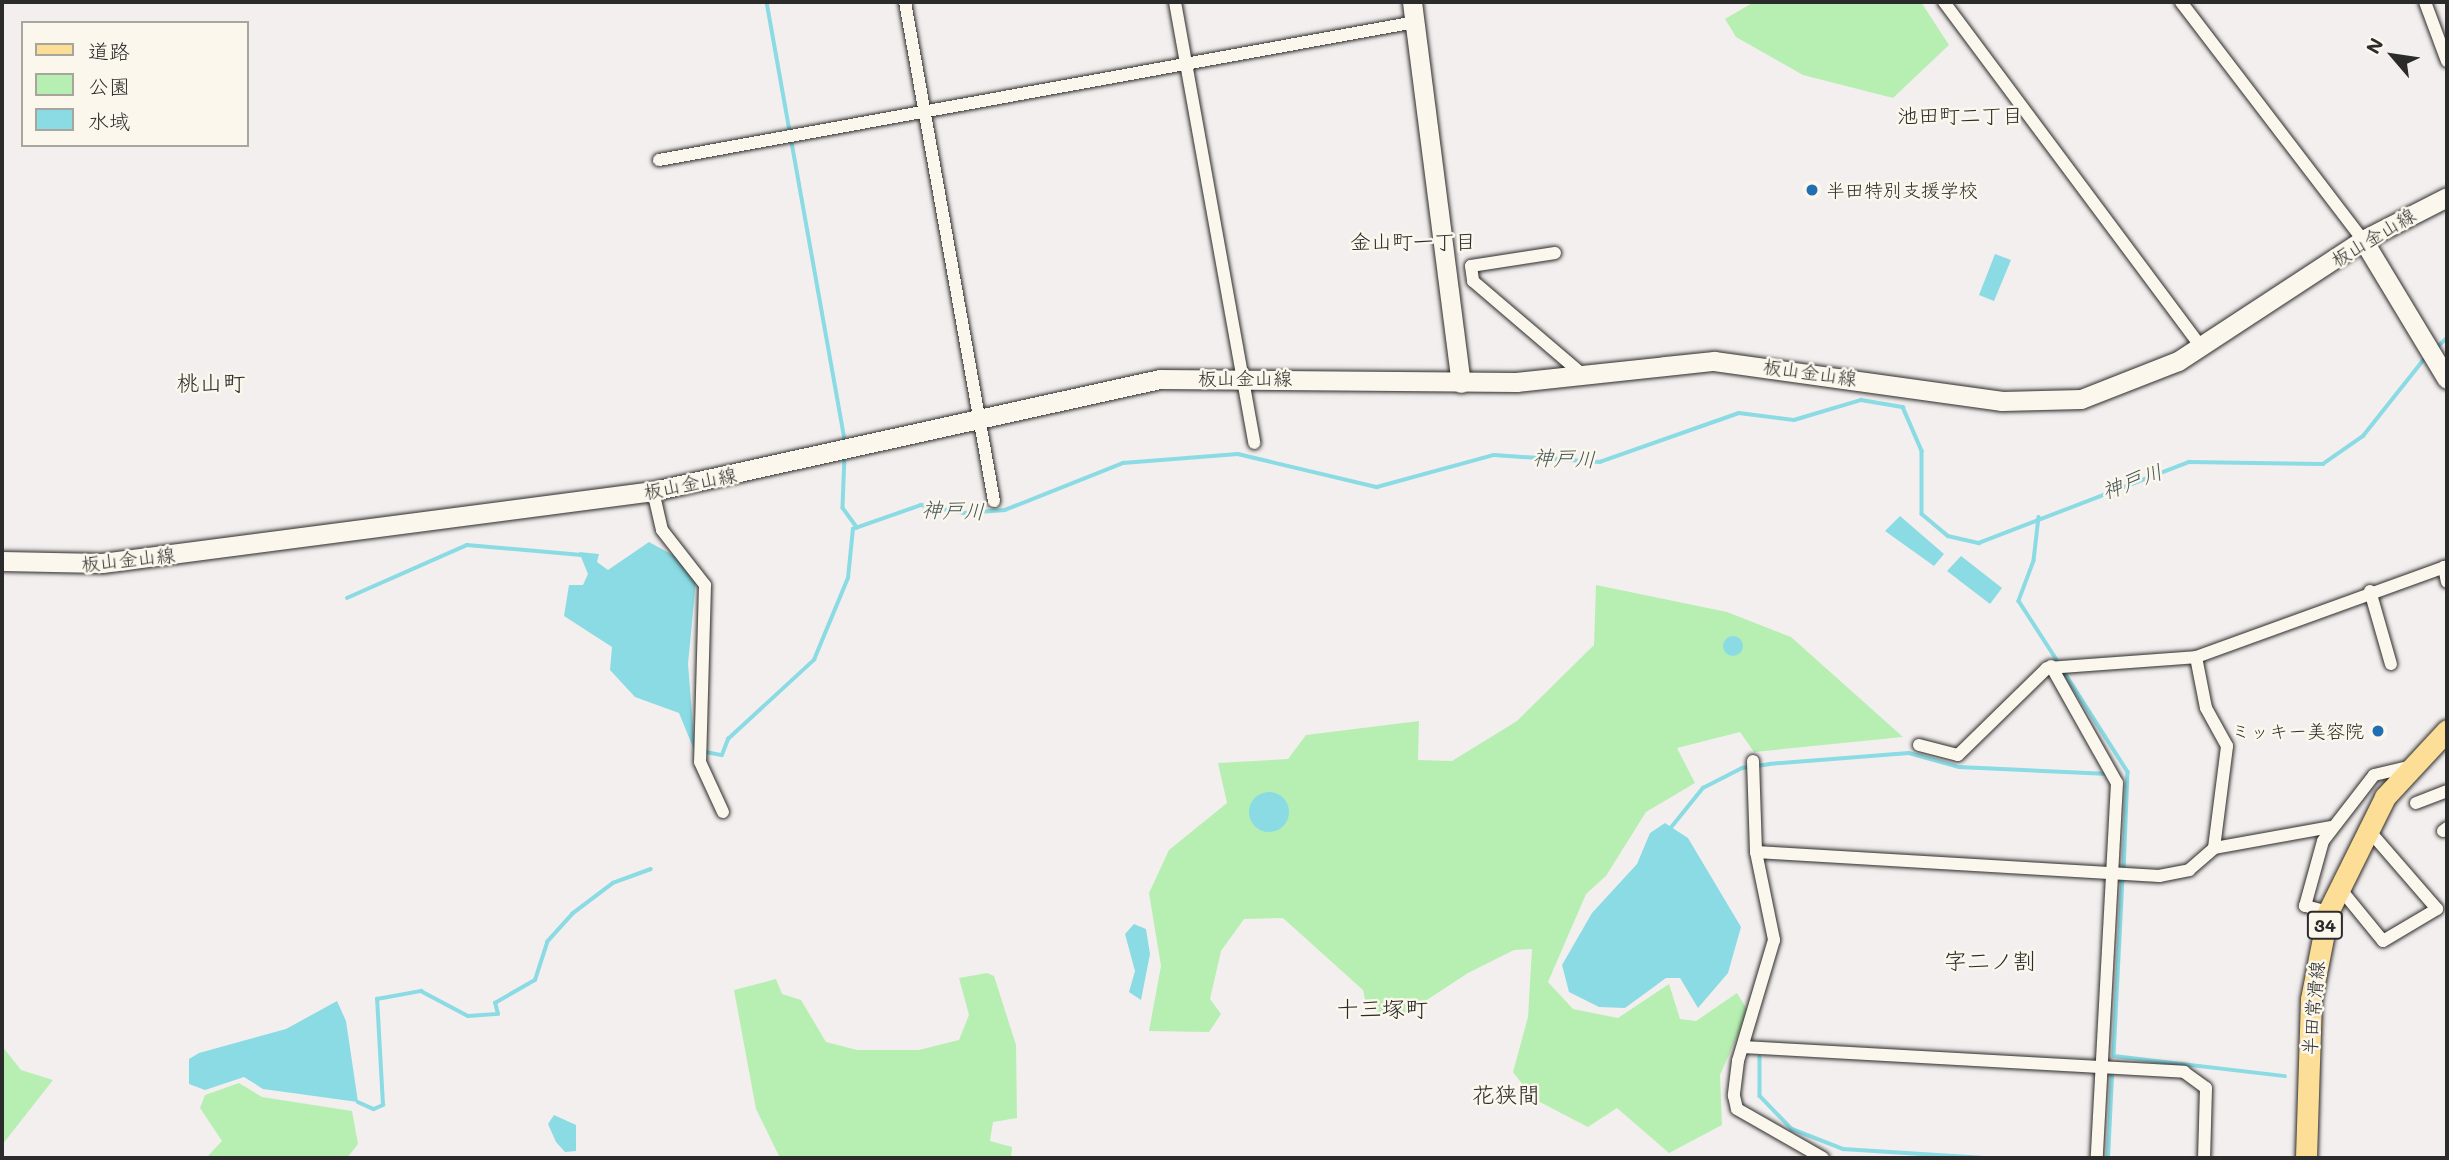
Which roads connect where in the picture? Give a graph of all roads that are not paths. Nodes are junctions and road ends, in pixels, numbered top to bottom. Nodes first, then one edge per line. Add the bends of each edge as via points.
1 (905, 2) edge
2 (1175, 2) edge
3 (1412, 2) edge
4 (1944, 2) edge
5 (2181, 2) edge
6 (2425, 2) edge
7 (1415, 22) junction
8 (2447, 61) edge
9 (1187, 65) junction
10 (922, 110) junction
11 (659, 160) dead end
12 (2447, 197) edge
13 (2363, 240) junction
14 (1555, 253) dead end
15 (2200, 345) junction
16 (1582, 374) junction
17 (1242, 377) junction
18 (2447, 379) edge
19 (1461, 383) junction
20 (979, 416) junction
21 (1254, 443) dead end
22 (653, 491) junction
23 (994, 501) dead end
24 (2, 561) edge
25 (2446, 567) edge
26 (2447, 582) edge
27 (2370, 591) junction
28 (2196, 657) junction
29 (2391, 664) dead end
30 (2051, 666) junction
31 (2447, 730) edge
32 (1919, 745) dead end
33 (1753, 761) dead end
34 (2410, 767) junction
35 (2447, 791) edge
36 (2416, 803) dead end
37 (723, 812) dead end
38 (2331, 827) junction
39 (2366, 827) junction
40 (2214, 848) junction
41 (1756, 852) junction
42 (2119, 873) junction
43 (2338, 886) junction
44 (2328, 912) junction
45 (1743, 1047) junction
46 (2102, 1068) junction
47 (1823, 1158) edge
48 (2097, 1158) edge
49 (2204, 1158) edge
50 (2306, 1158) edge

1 - 10 street
2 - 9 street
3 - 7 main road
4 - 15 street
5 - 13 street
6 - 8 street
7 - 9 street
7 - 19 main road
9 - 10 street
9 - 17 street
10 - 11 street
10 - 20 street
12 - 13 main road, 板山金山線
13 - 15 main road, 板山金山線
13 - 18 main road
14 - 16 street via 1471,266 1473,281
15 - 16 main road, 板山金山線 via 2109,392 2031,403 1769,365 1669,363
16 - 19 main road, 板山金山線
17 - 19 main road, 板山金山線
17 - 20 main road, 板山金山線 via 1124,384
17 - 21 street
20 - 22 main road, 板山金山線
20 - 23 street
22 - 24 main road, 板山金山線 via 102,563
22 - 37 street via 662,530 705,585 700,762
25 - 26 street
25 - 27 street
27 - 28 street
27 - 29 street
28 - 30 street
28 - 40 street via 2206,708 2227,738
30 - 32 street via 2022,686 1958,755
30 - 42 street via 2116,774
31 - 34 main road, 半田常滑線 / 34
33 - 41 street
34 - 38 street via 2374,775
34 - 39 main road, 半田常滑線 / 34
35 - 36 street
38 - 40 street
38 - 44 street via 2306,889 2305,906
39 - 43 main road, 半田常滑線 / 34
39 - 43 street via 2437,909 2383,941
40 - 42 street via 2178,874
41 - 42 street
41 - 45 street via 1774,940
42 - 46 street
43 - 44 main road, 半田常滑線 / 34
44 - 50 main road, 半田常滑線 / 34 via 2311,999
45 - 46 street
45 - 47 street via 1734,1074 1737,1109
46 - 48 street
46 - 49 street via 2185,1072 2201,1081 2207,1097

